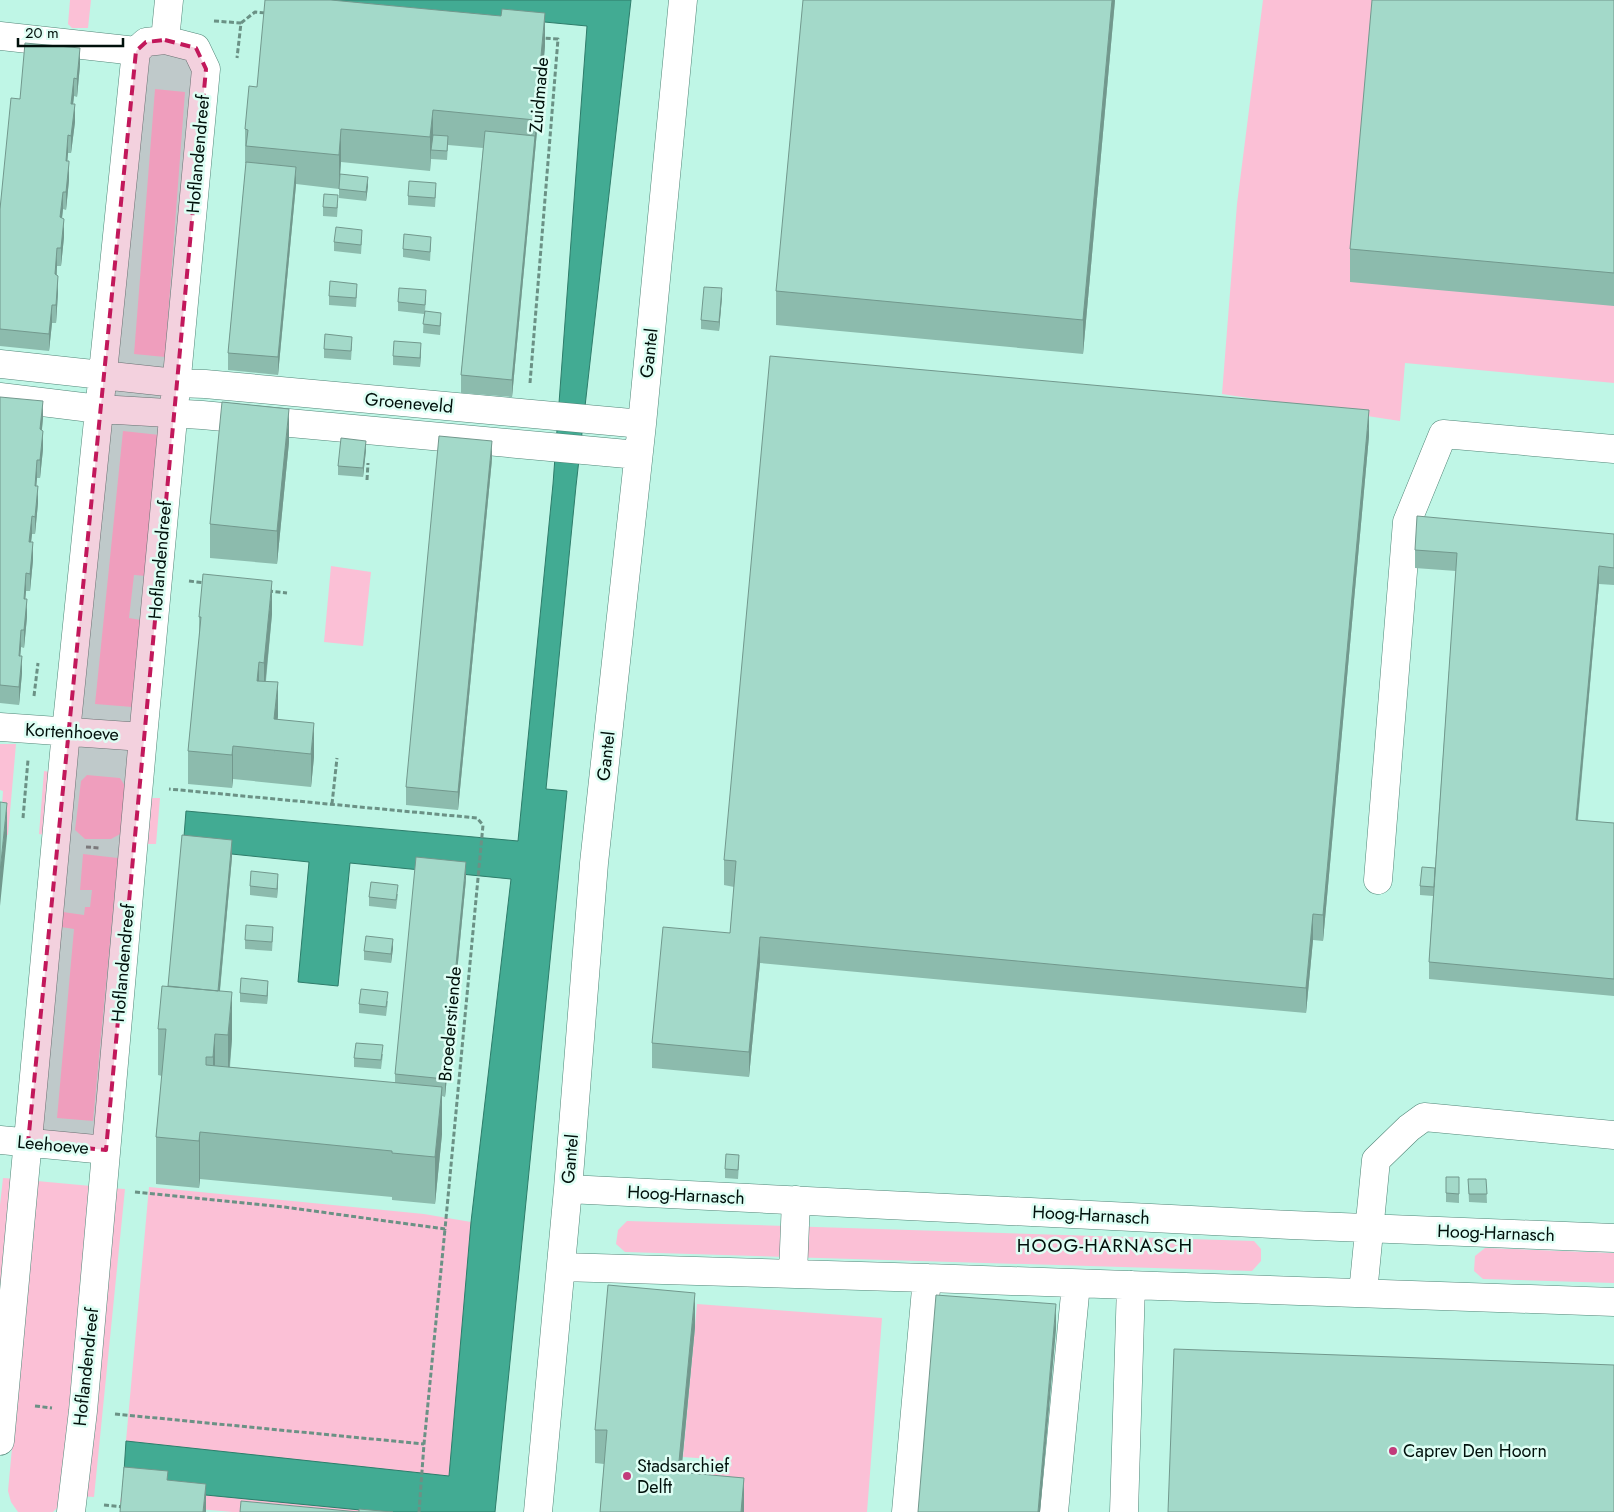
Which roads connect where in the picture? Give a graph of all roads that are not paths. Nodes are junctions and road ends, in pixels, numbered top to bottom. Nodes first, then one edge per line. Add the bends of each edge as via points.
1 (683, 0) edge
2 (168, 2) edge
3 (0, 36) edge
4 (165, 40) junction
5 (136, 51) junction
6 (0, 364) edge
7 (102, 376) junction
8 (176, 383) junction
9 (0, 397) edge
10 (99, 409) junction
11 (173, 414) junction
12 (629, 423) junction
13 (1614, 449) edge
14 (626, 455) junction
15 (0, 728) edge
16 (66, 732) junction
17 (143, 737) junction
18 (1378, 880) dead end
19 (1614, 1135) edge
20 (0, 1140) edge
21 (28, 1143) junction
22 (106, 1150) junction
23 (568, 1188) junction
24 (796, 1200) junction
25 (1368, 1228) junction
26 (1614, 1238) edge
27 (560, 1267) junction
28 (793, 1274) junction
29 (927, 1278) junction
30 (1076, 1284) junction
31 (1131, 1285) junction
32 (1363, 1293) junction
33 (1614, 1302) edge
34 (0, 1441) edge
35 (71, 1512) edge
36 (538, 1512) edge
37 (906, 1512) edge
38 (1054, 1512) edge
39 (1124, 1512) edge

1 - 12 street, Gantel
2 - 4 street
3 - 5 street
4 - 5 street, Hoflandendreef via 146,42
4 - 8 street, Hoflandendreef via 196,48 206,69
5 - 7 street
6 - 7 street
7 - 8 street
7 - 10 street
8 - 11 street, Hoflandendreef
8 - 12 street, Groeneveld
9 - 10 street
10 - 11 street
10 - 16 street
11 - 14 street, Groeneveld
11 - 17 street, Hoflandendreef
12 - 14 street, Gantel
13 - 18 street via 1443,434 1407,522
14 - 23 street, Gantel
15 - 16 street, Kortenhoeve
16 - 17 street, Kortenhoeve
16 - 21 street
17 - 22 street, Hoflandendreef
19 - 25 street via 1424,1117 1376,1160
20 - 21 street, Leehoeve
21 - 22 street, Leehoeve
21 - 34 street
22 - 35 street, Hoflandendreef
23 - 24 street, Hoog-Harnasch
23 - 27 street, Gantel
24 - 25 street, Hoog-Harnasch
24 - 28 street
25 - 26 street, Hoog-Harnasch
25 - 32 street
27 - 28 street
27 - 36 street, Gantel
28 - 29 street
29 - 30 street
29 - 37 street
30 - 31 street
30 - 38 street
31 - 32 street
31 - 39 street
32 - 33 street

